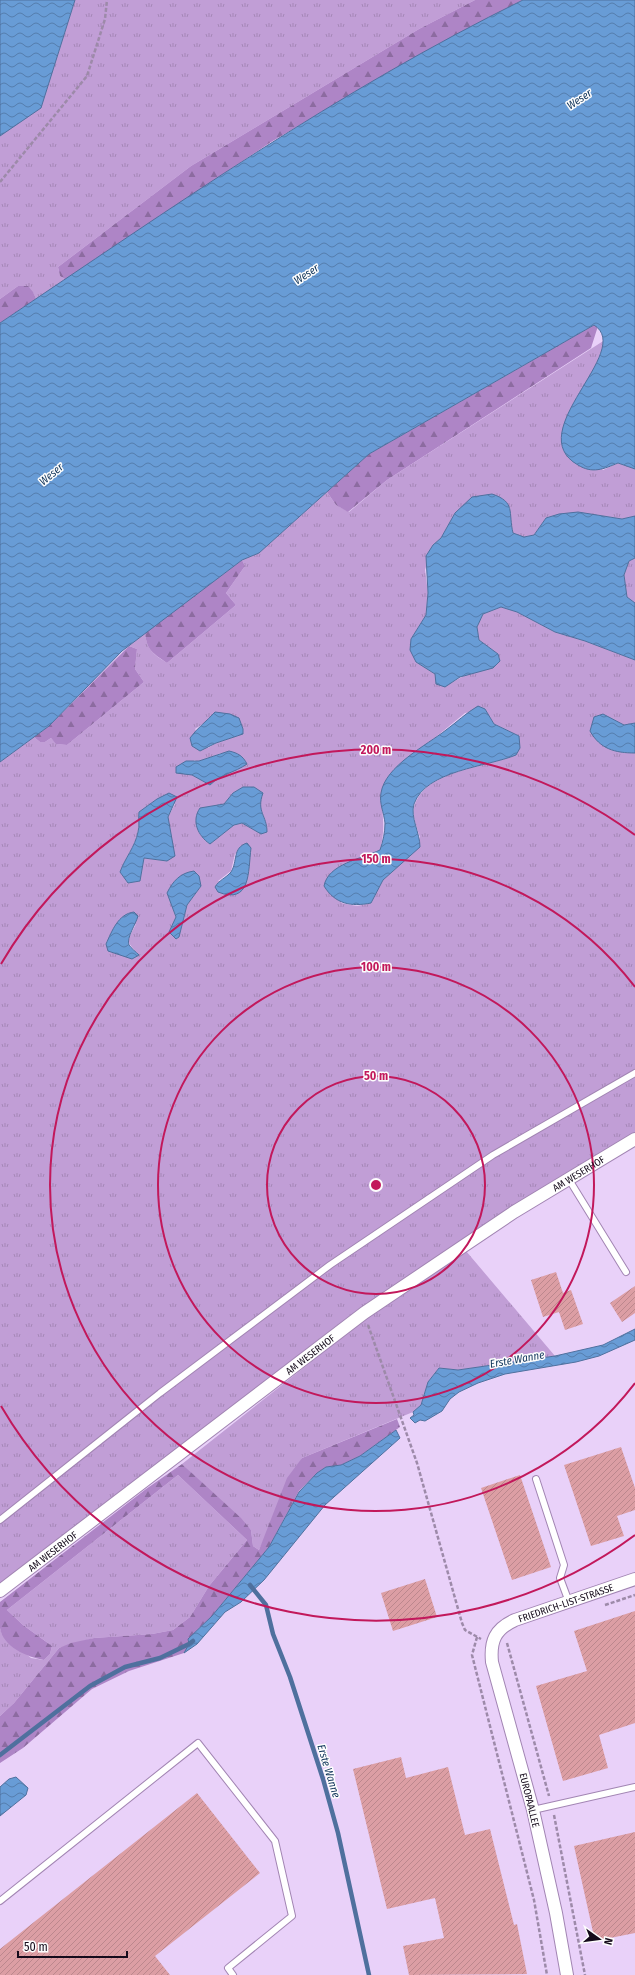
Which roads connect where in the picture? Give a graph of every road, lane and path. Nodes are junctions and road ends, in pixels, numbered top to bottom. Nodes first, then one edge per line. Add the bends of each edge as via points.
1 (107, 0) edge
2 (0, 182) edge
3 (635, 1073) edge
4 (635, 1139) edge
5 (568, 1178) junction
6 (626, 1272) dead end
7 (364, 1313) junction
8 (536, 1479) dead end
9 (0, 1520) edge
10 (635, 1579) edge
11 (0, 1591) edge
12 (635, 1595) edge
13 (569, 1602) junction
14 (599, 1607) dead end
15 (502, 1633) junction
16 (477, 1637) junction
17 (491, 1645) junction
18 (635, 1786) edge
19 (552, 1805) junction
20 (533, 1810) junction
21 (0, 1902) edge
22 (233, 1975) edge
23 (547, 1975) edge
24 (567, 1975) edge
25 (585, 1975) edge

1 - 2 path via 105,19 87,76
3 - 9 lane via 493,1155 330,1265 160,1393
4 - 5 street, AM WESERHOF
5 - 6 lane
5 - 7 street, AM WESERHOF
7 - 11 street, AM WESERHOF
7 - 16 path via 417,1463 462,1623 465,1630
8 - 13 lane via 564,1565 560,1578
10 - 13 street, FRIEDRICH-LIST-STRASSE
12 - 14 path
13 - 15 street, FRIEDRICH-LIST-STRASSE via 515,1620
15 - 17 street
15 - 19 path
16 - 17 path
16 - 23 path via 472,1655 534,1900
17 - 20 street, EUROPAALLEE via 492,1662
18 - 19 lane
19 - 20 lane
19 - 25 path
20 - 24 street, EUROPAALLEE
21 - 22 lane via 198,1742 275,1841 292,1916 228,1968

